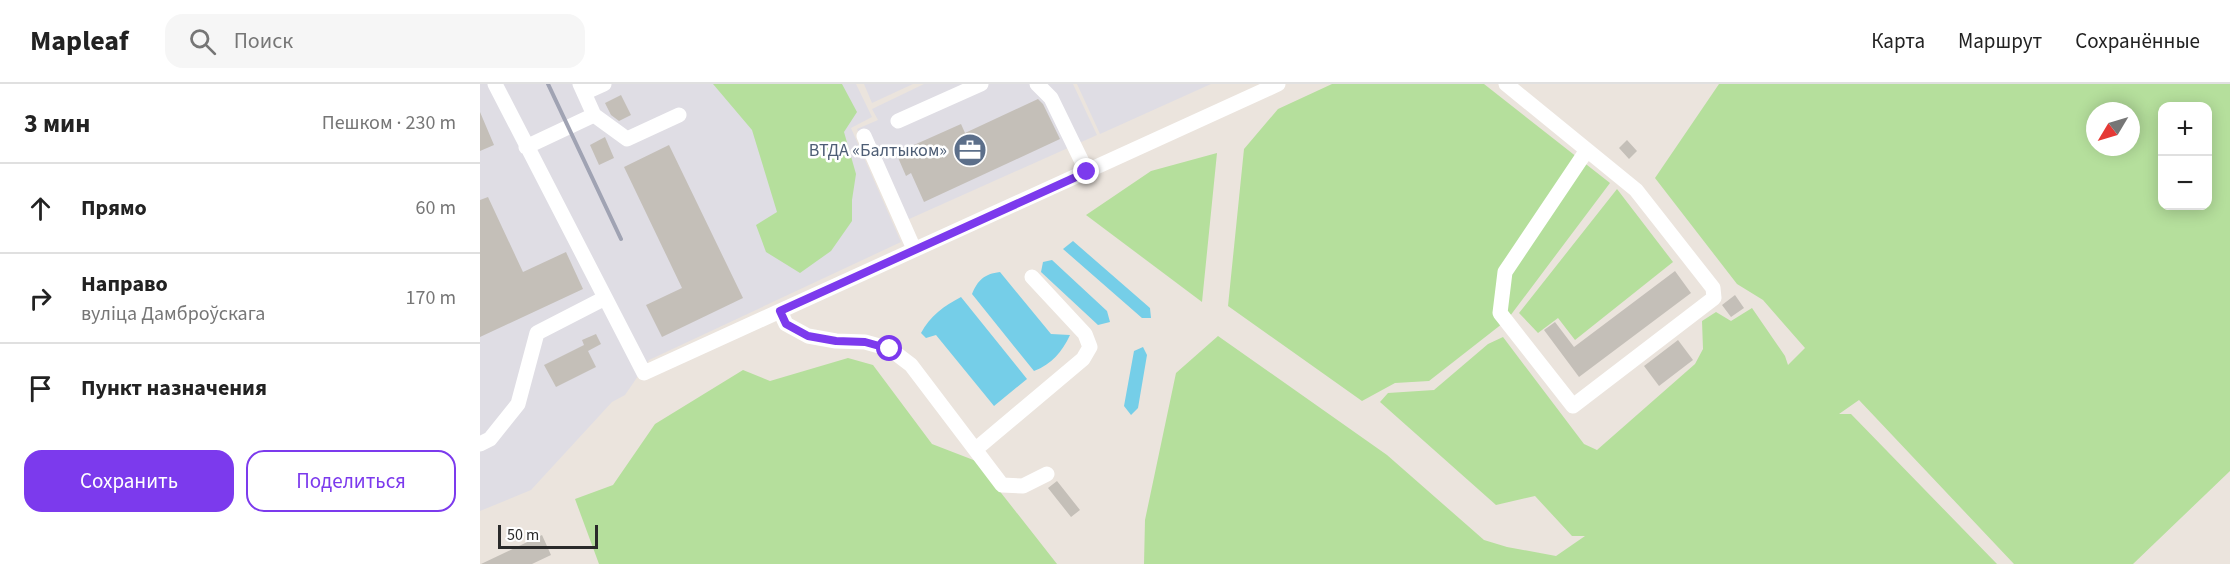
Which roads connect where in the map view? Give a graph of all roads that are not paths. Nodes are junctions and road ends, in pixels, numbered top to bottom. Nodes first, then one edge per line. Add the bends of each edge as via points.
1 (495, 84) edge
2 (604, 84) edge
3 (981, 84) edge
4 (1036, 84) edge
5 (1278, 84) edge
6 (1506, 84) edge
7 (582, 88) edge
8 (594, 115) junction
9 (679, 115) dead end
10 (898, 121) dead end
11 (864, 136) dead end
12 (526, 147) junction
13 (1587, 150) junction
14 (1087, 172) junction
15 (914, 249) junction
16 (1032, 277) dead end
17 (605, 298) junction
18 (780, 311) junction
19 (480, 444) edge
20 (976, 449) junction
21 (1047, 474) dead end

1 - 12 street
2 - 7 street
3 - 10 street
4 - 14 street via 1051,98
5 - 14 street
6 - 13 street
7 - 8 street
8 - 9 street via 627,139
8 - 12 street
11 - 15 street
12 - 17 street
13 - 13 street via 1636,190 1713,288 1714,297 1574,406 1500,313 1505,272
14 - 15 street
15 - 18 street
16 - 20 street via 1085,334 1090,347 1083,359
17 - 18 street via 644,374
17 - 19 street via 537,333 518,404 490,439
18 - 20 street via 786,324 808,336 890,349 911,365
20 - 21 street via 1002,485 1023,486

